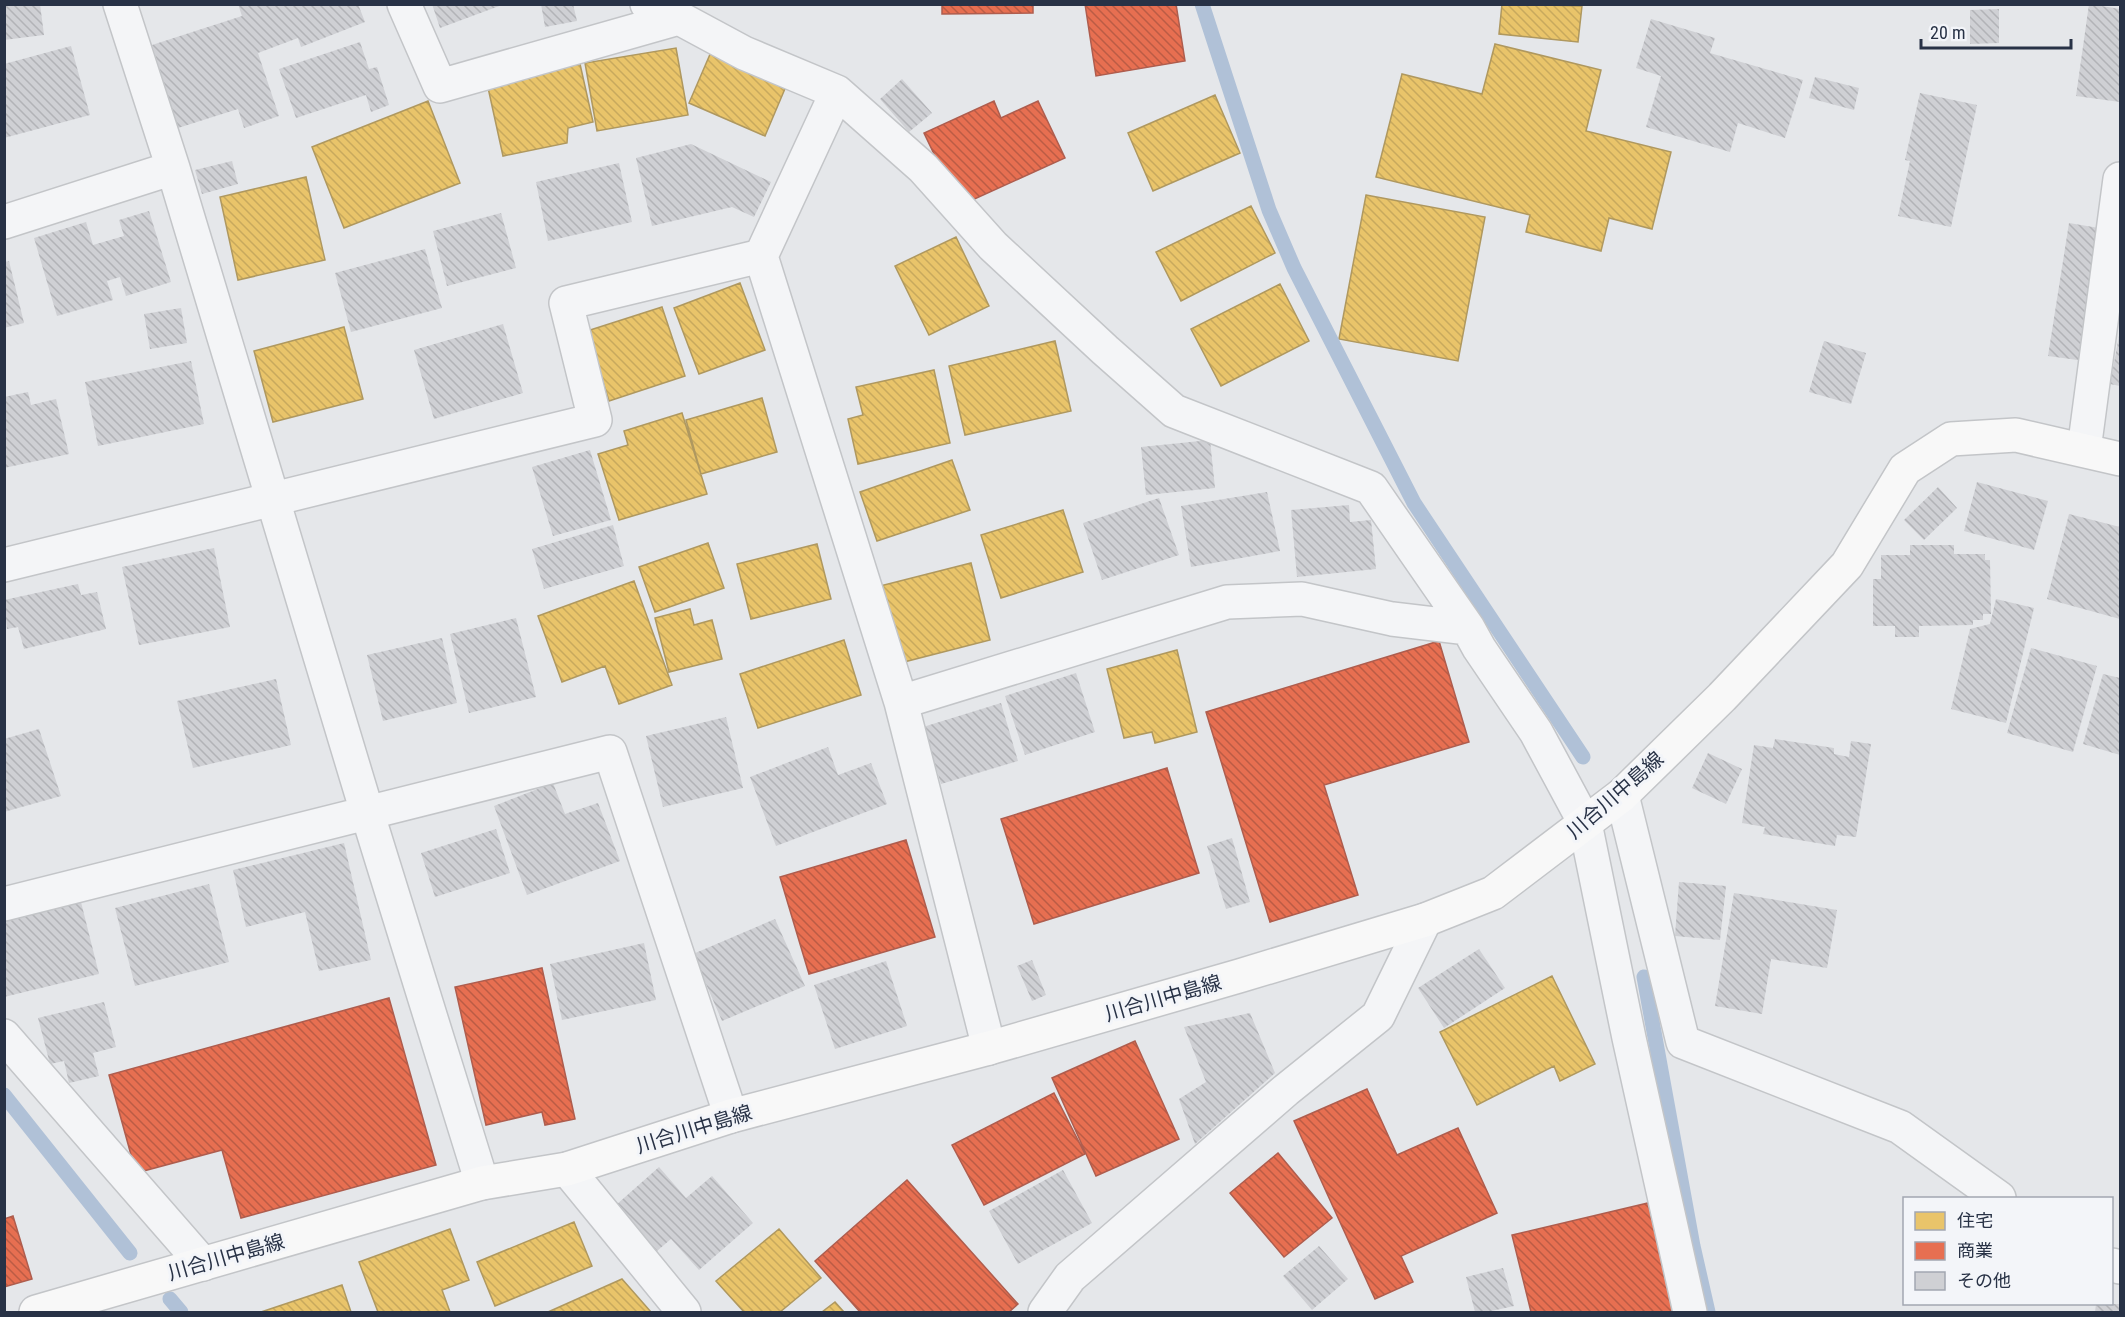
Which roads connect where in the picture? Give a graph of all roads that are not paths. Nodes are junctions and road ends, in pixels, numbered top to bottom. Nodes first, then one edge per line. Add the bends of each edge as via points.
1 (120, 4) edge
2 (404, 4) edge
3 (647, 4) edge
4 (679, 18) junction
5 (837, 92) junction
6 (173, 168) junction
7 (2121, 179) edge
8 (4, 222) edge
9 (761, 256) junction
10 (2084, 450) junction
11 (2121, 459) edge
12 (274, 500) junction
13 (4, 566) edge
14 (1468, 628) junction
15 (902, 702) junction
16 (1622, 795) junction
17 (367, 812) junction
18 (1585, 823) junction
19 (4, 904) edge
20 (1425, 920) junction
21 (4, 1036) edge
22 (989, 1048) junction
23 (731, 1116) junction
24 (567, 1169) junction
25 (482, 1183) junction
26 (1998, 1197) edge
27 (203, 1264) junction
28 (36, 1312) edge
29 (684, 1312) edge
30 (1045, 1312) edge
31 (1690, 1312) edge

1 - 6 street
2 - 4 street via 440,86
3 - 4 street
4 - 5 street via 744,53
5 - 9 street
5 - 14 street via 923,168 993,246 1174,411 1371,488
6 - 8 street
6 - 12 street
7 - 10 street
9 - 12 street via 566,303 595,420
9 - 15 street
10 - 11 main road, 川合川中島線
10 - 16 main road, 川合川中島線 via 2016,435 1951,439 1905,469 1847,565
12 - 13 street
12 - 17 street
14 - 15 street via 1392,620 1302,599 1227,602
14 - 18 street via 1536,732
15 - 22 street
16 - 18 main road, 川合川中島線
16 - 26 street via 1683,1042 1900,1127
17 - 19 street
17 - 23 street via 610,752
17 - 25 street
18 - 20 main road, 川合川中島線 via 1493,893
18 - 31 street
20 - 22 main road, 川合川中島線
20 - 30 street via 1378,1016 1286,1090 1070,1277
21 - 27 street
22 - 23 main road, 川合川中島線
23 - 24 main road, 川合川中島線
24 - 25 main road, 川合川中島線
24 - 29 street
25 - 27 main road, 川合川中島線
27 - 28 main road, 川合川中島線

